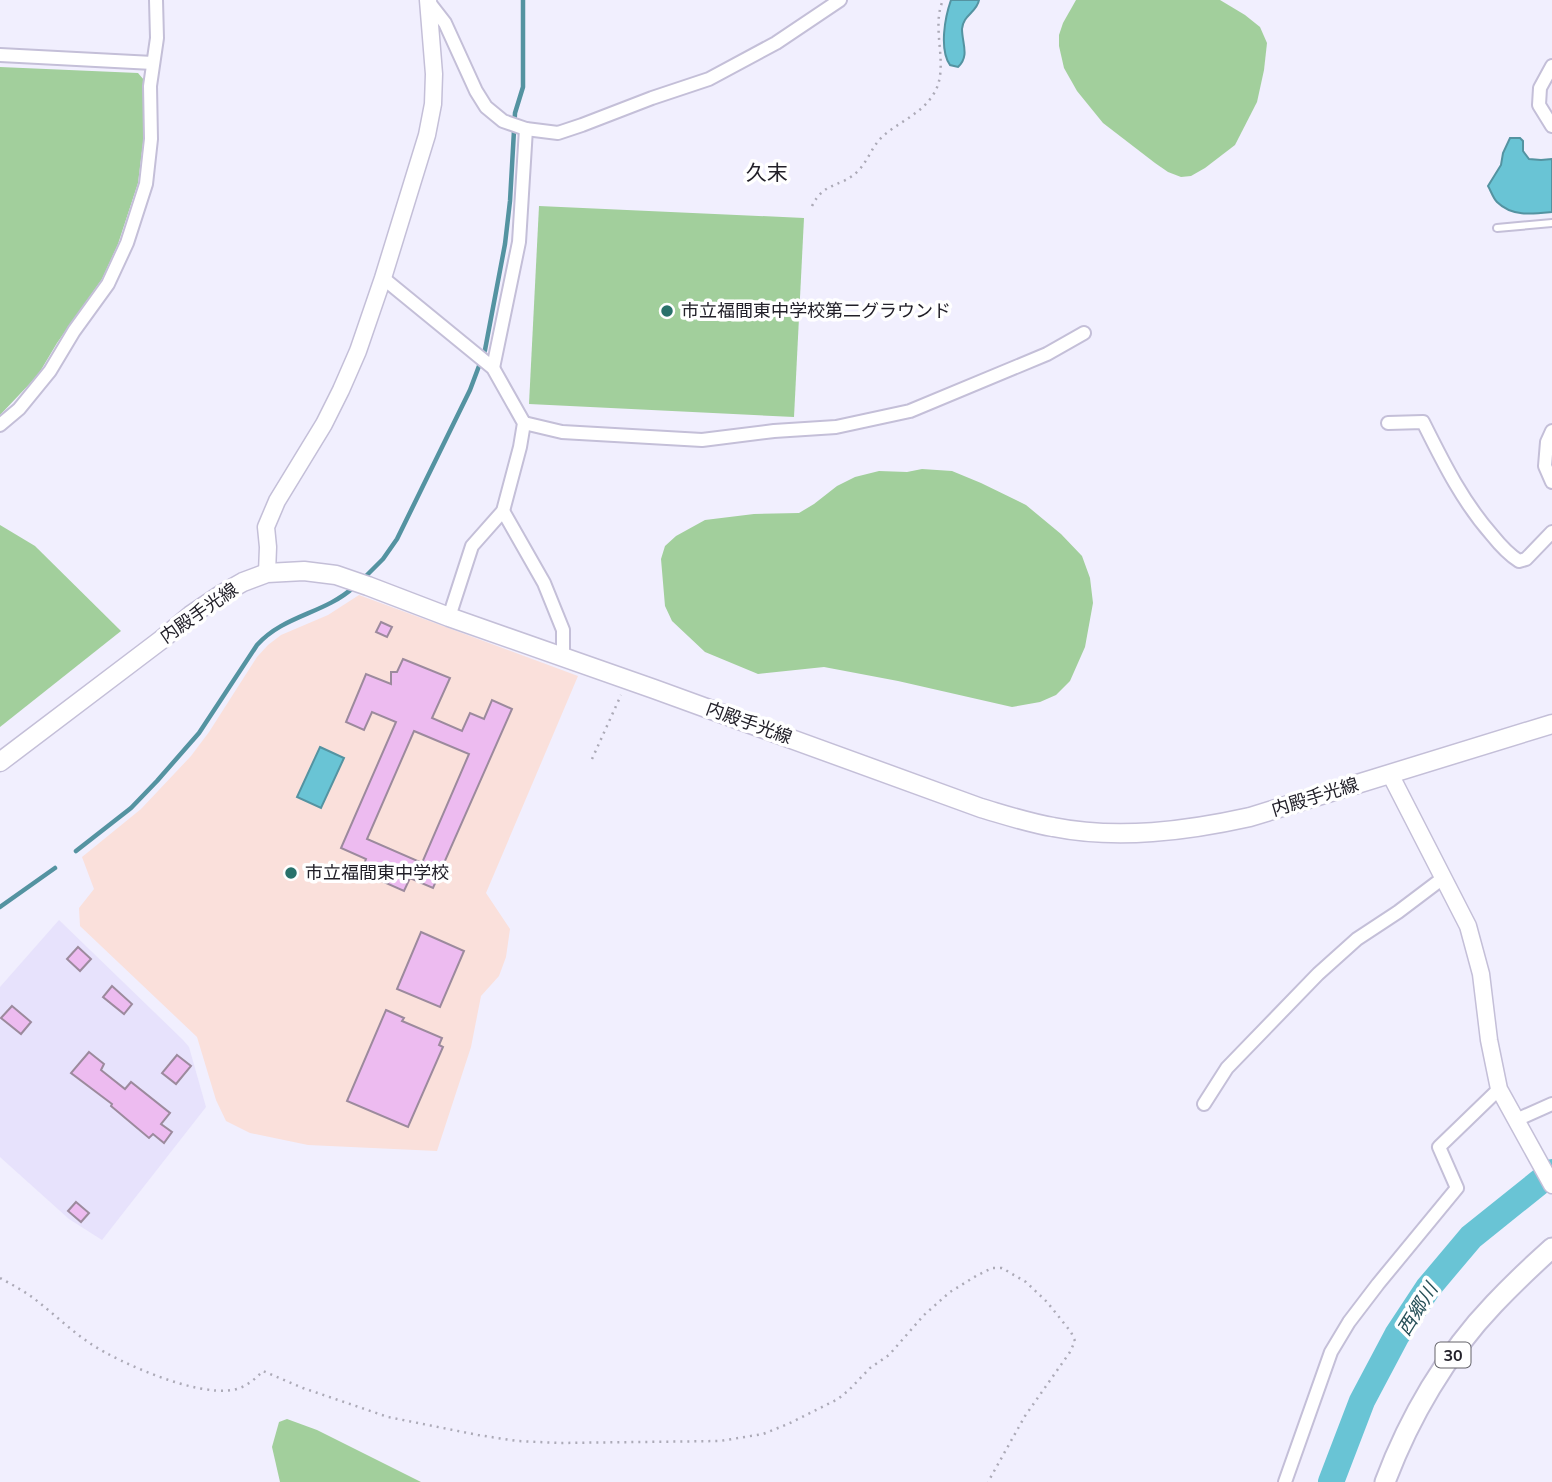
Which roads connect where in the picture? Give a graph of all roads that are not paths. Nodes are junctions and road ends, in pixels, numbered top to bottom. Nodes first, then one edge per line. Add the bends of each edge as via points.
1 (156, 0) edge
2 (840, 0) edge
3 (428, 1) edge
4 (0, 55) edge
5 (153, 63) junction
6 (1552, 66) edge
7 (1552, 126) edge
8 (526, 130) junction
9 (1552, 223) edge
10 (1497, 228) dead end
11 (383, 278) junction
12 (1084, 333) dead end
13 (493, 368) junction
14 (524, 423) junction
15 (1388, 423) dead end
16 (0, 425) edge
17 (1552, 431) edge
18 (1552, 482) edge
19 (503, 511) junction
20 (1552, 532) edge
21 (267, 573) junction
22 (449, 617) junction
23 (564, 657) junction
24 (1552, 724) edge
25 (0, 762) edge
26 (1390, 774) junction
27 (1443, 878) junction
28 (1499, 1089) junction
29 (1204, 1104) dead end
30 (1552, 1104) edge
31 (1520, 1126) junction
32 (1552, 1185) edge
33 (1552, 1248) edge
34 (1285, 1482) edge
35 (1385, 1482) edge

1 - 5 street
2 - 8 street via 776,43 709,79 558,133
3 - 8 street via 445,23 486,107 503,121
3 - 11 street via 433,104
4 - 5 street
5 - 16 street via 146,184 127,243 108,284 50,371
6 - 7 street via 1540,89 1539,105
8 - 13 street via 519,242
9 - 10 lane
11 - 13 street
11 - 21 street via 341,390 276,501 266,527
12 - 14 street via 1047,354 910,411 836,427 702,440 562,432
13 - 14 street
14 - 19 street
15 - 20 street via 1423,422 1454,484 1510,556 1526,559
17 - 18 street via 1545,466
19 - 22 street via 472,546
19 - 23 street via 544,583 563,630
21 - 22 main road, 内殿手光線 via 336,575
21 - 25 main road, 内殿手光線 via 243,582 191,615
22 - 23 main road, 内殿手光線
23 - 26 main road, 内殿手光線 via 981,808 1054,828 1117,834 1215,825
24 - 26 main road, 内殿手光線
26 - 27 street
27 - 28 street via 1468,926 1481,974
27 - 29 street via 1357,939 1318,974 1227,1068
28 - 31 street
28 - 34 street via 1439,1147 1457,1188 1378,1284 1331,1352
30 - 31 street
31 - 32 street
33 - 35 main road, 30 via 1492,1306 1450,1360 1395,1453

